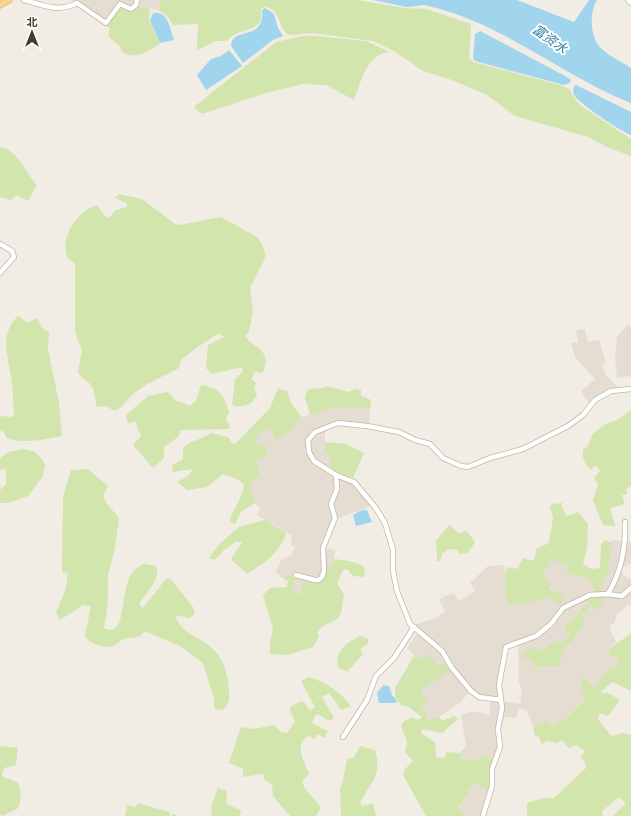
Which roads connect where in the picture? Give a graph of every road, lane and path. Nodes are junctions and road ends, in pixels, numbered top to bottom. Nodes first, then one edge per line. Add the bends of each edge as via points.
1 (9, 0) edge
2 (24, 0) edge
3 (137, 0) edge
4 (628, 0) edge
5 (631, 3) edge
6 (0, 5) edge
7 (0, 244) edge
8 (0, 273) edge
9 (631, 389) edge
10 (336, 475) junction
11 (625, 522) dead end
12 (296, 575) dead end
13 (631, 588) edge
14 (608, 594) junction
15 (414, 627) junction
16 (501, 700) junction
17 (343, 738) dead end
18 (483, 816) edge

1 - 6 main road
2 - 3 street via 59,9 70,8 77,3 106,23 120,4 131,9
4 - 5 street
7 - 8 street via 12,251 14,257
9 - 10 street via 611,391 594,401 572,424 523,449 468,467 443,458 431,444 399,432 344,422 332,425 312,434 308,440 309,452 314,462
10 - 12 street via 337,489 331,504 335,518 323,548 322,577 315,580
10 - 15 street via 354,482 385,523 393,550 393,571 397,590 407,618
11 - 14 street via 625,541 620,569
13 - 14 street via 622,596
14 - 16 street via 593,594 565,607 551,624 536,636 506,647 500,682
15 - 16 street via 442,651 471,691 479,697
15 - 17 street via 394,658 376,676 367,700
16 - 18 street via 498,729 500,747 492,769 492,786

